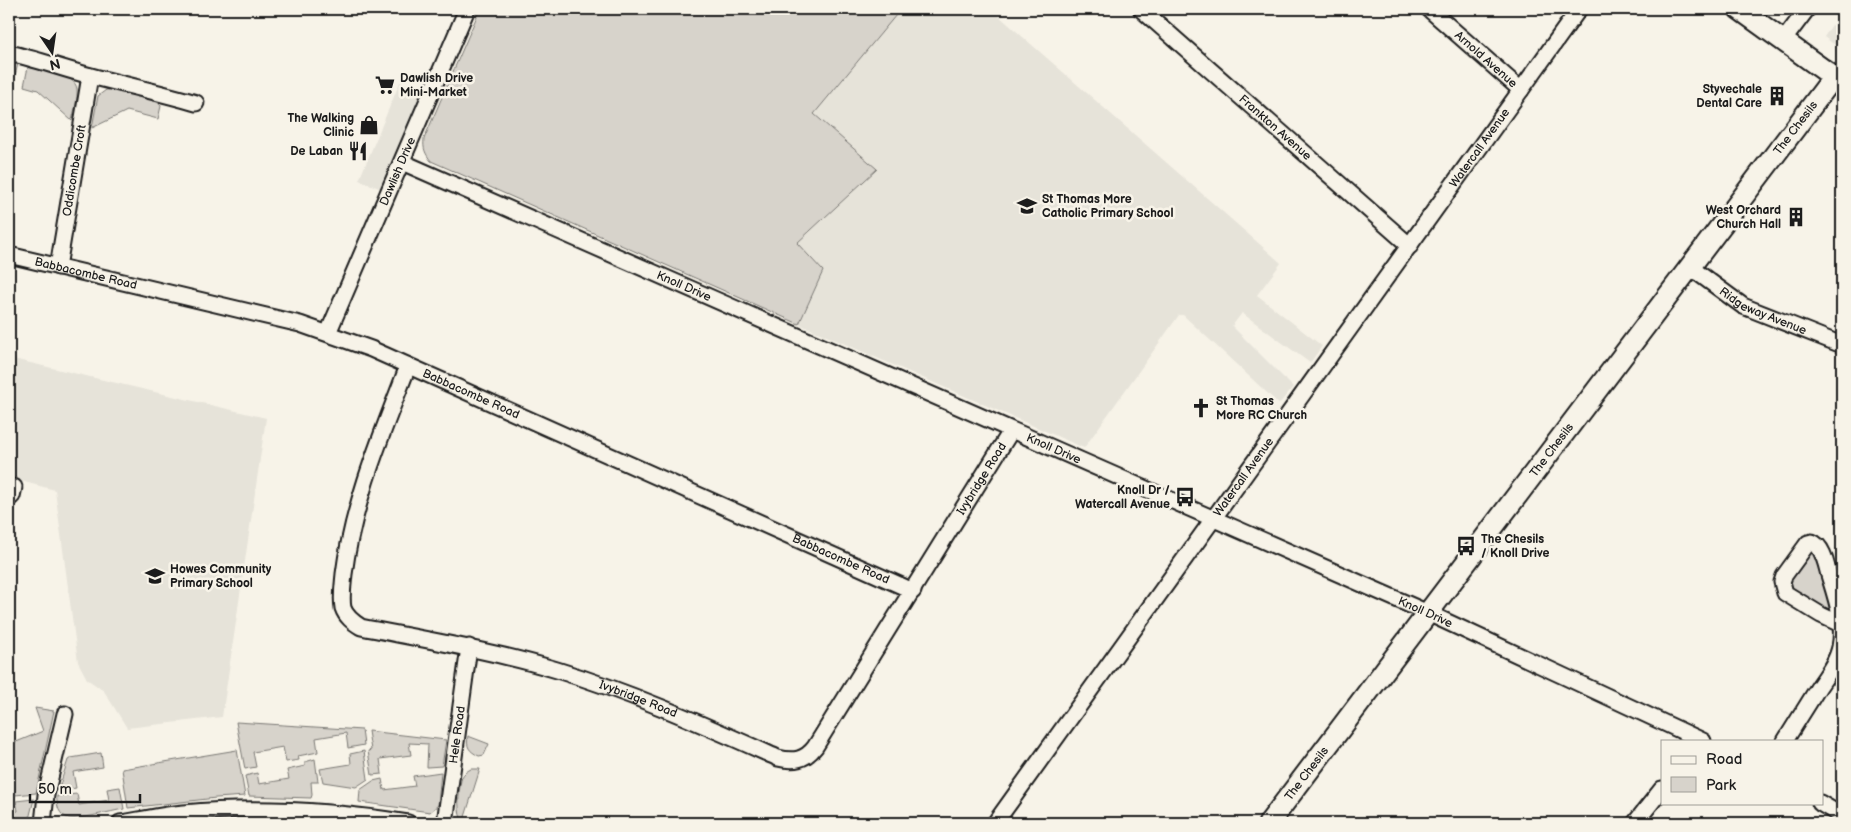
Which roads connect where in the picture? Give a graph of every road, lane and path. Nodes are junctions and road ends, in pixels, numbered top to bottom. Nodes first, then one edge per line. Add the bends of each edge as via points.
1 (467, 9) edge
2 (1141, 9) edge
3 (1429, 9) edge
4 (1579, 9) edge
5 (1739, 9) edge
6 (1807, 9) edge
7 (1783, 41) junction
8 (9, 53) edge
9 (90, 76) junction
10 (1838, 81) edge
11 (1521, 90) junction
12 (196, 102) dead end
13 (402, 162) junction
14 (1410, 246) junction
15 (9, 255) edge
16 (58, 267) junction
17 (1690, 267) junction
18 (328, 333) junction
19 (1842, 345) edge
20 (408, 366) junction
21 (1011, 430) junction
22 (1213, 520) junction
23 (913, 591) junction
24 (1428, 613) junction
25 (1840, 624) junction
26 (469, 647) junction
27 (66, 714) dead end
28 (1702, 740) edge
29 (1786, 740) edge
30 (1661, 790) edge
31 (1822, 804) edge
32 (257, 816) edge
33 (1842, 816) edge
34 (43, 823) edge
35 (120, 823) edge
36 (404, 823) edge
37 (445, 823) edge
38 (995, 823) edge
39 (1269, 823) edge
40 (1635, 823) edge

1 - 13 street, Dawlish Drive
2 - 14 street, Frankton Avenue
3 - 11 street, Arnold Avenue
4 - 11 street, Watercall Avenue
5 - 7 street
6 - 7 street
7 - 10 street
8 - 9 street
9 - 12 street
9 - 16 street, Oddicombe Croft
10 - 17 street, The Chesils
11 - 14 street, Watercall Avenue
13 - 18 street, Dawlish Drive
13 - 21 street, Knoll Drive
14 - 22 street, Watercall Avenue
15 - 16 street, Babbacombe Road
16 - 18 street, Babbacombe Road
17 - 19 street, Ridgeway Avenue via 1742,306
17 - 24 street, The Chesils
18 - 20 street, Babbacombe Road
20 - 23 street, Babbacombe Road
20 - 26 street, Ivybridge Road via 373,457 353,521 344,580 344,610 349,619 361,627
21 - 22 street, Knoll Drive
21 - 23 street, Ivybridge Road
22 - 24 street, Knoll Drive
22 - 38 street, Watercall Avenue
23 - 26 street, Ivybridge Road via 815,747 805,757 795,760 778,758 678,714 590,681
24 - 28 street, Knoll Drive
24 - 39 street, The Chesils
25 - 25 street via 1785,593 1784,576 1808,542 1819,546 1838,604
25 - 29 street via 1838,655
26 - 37 street, Hele Road
27 - 34 street via 46,795
30 - 40 street
31 - 33 street
32 - 35 street via 183,813
32 - 36 street via 317,812

